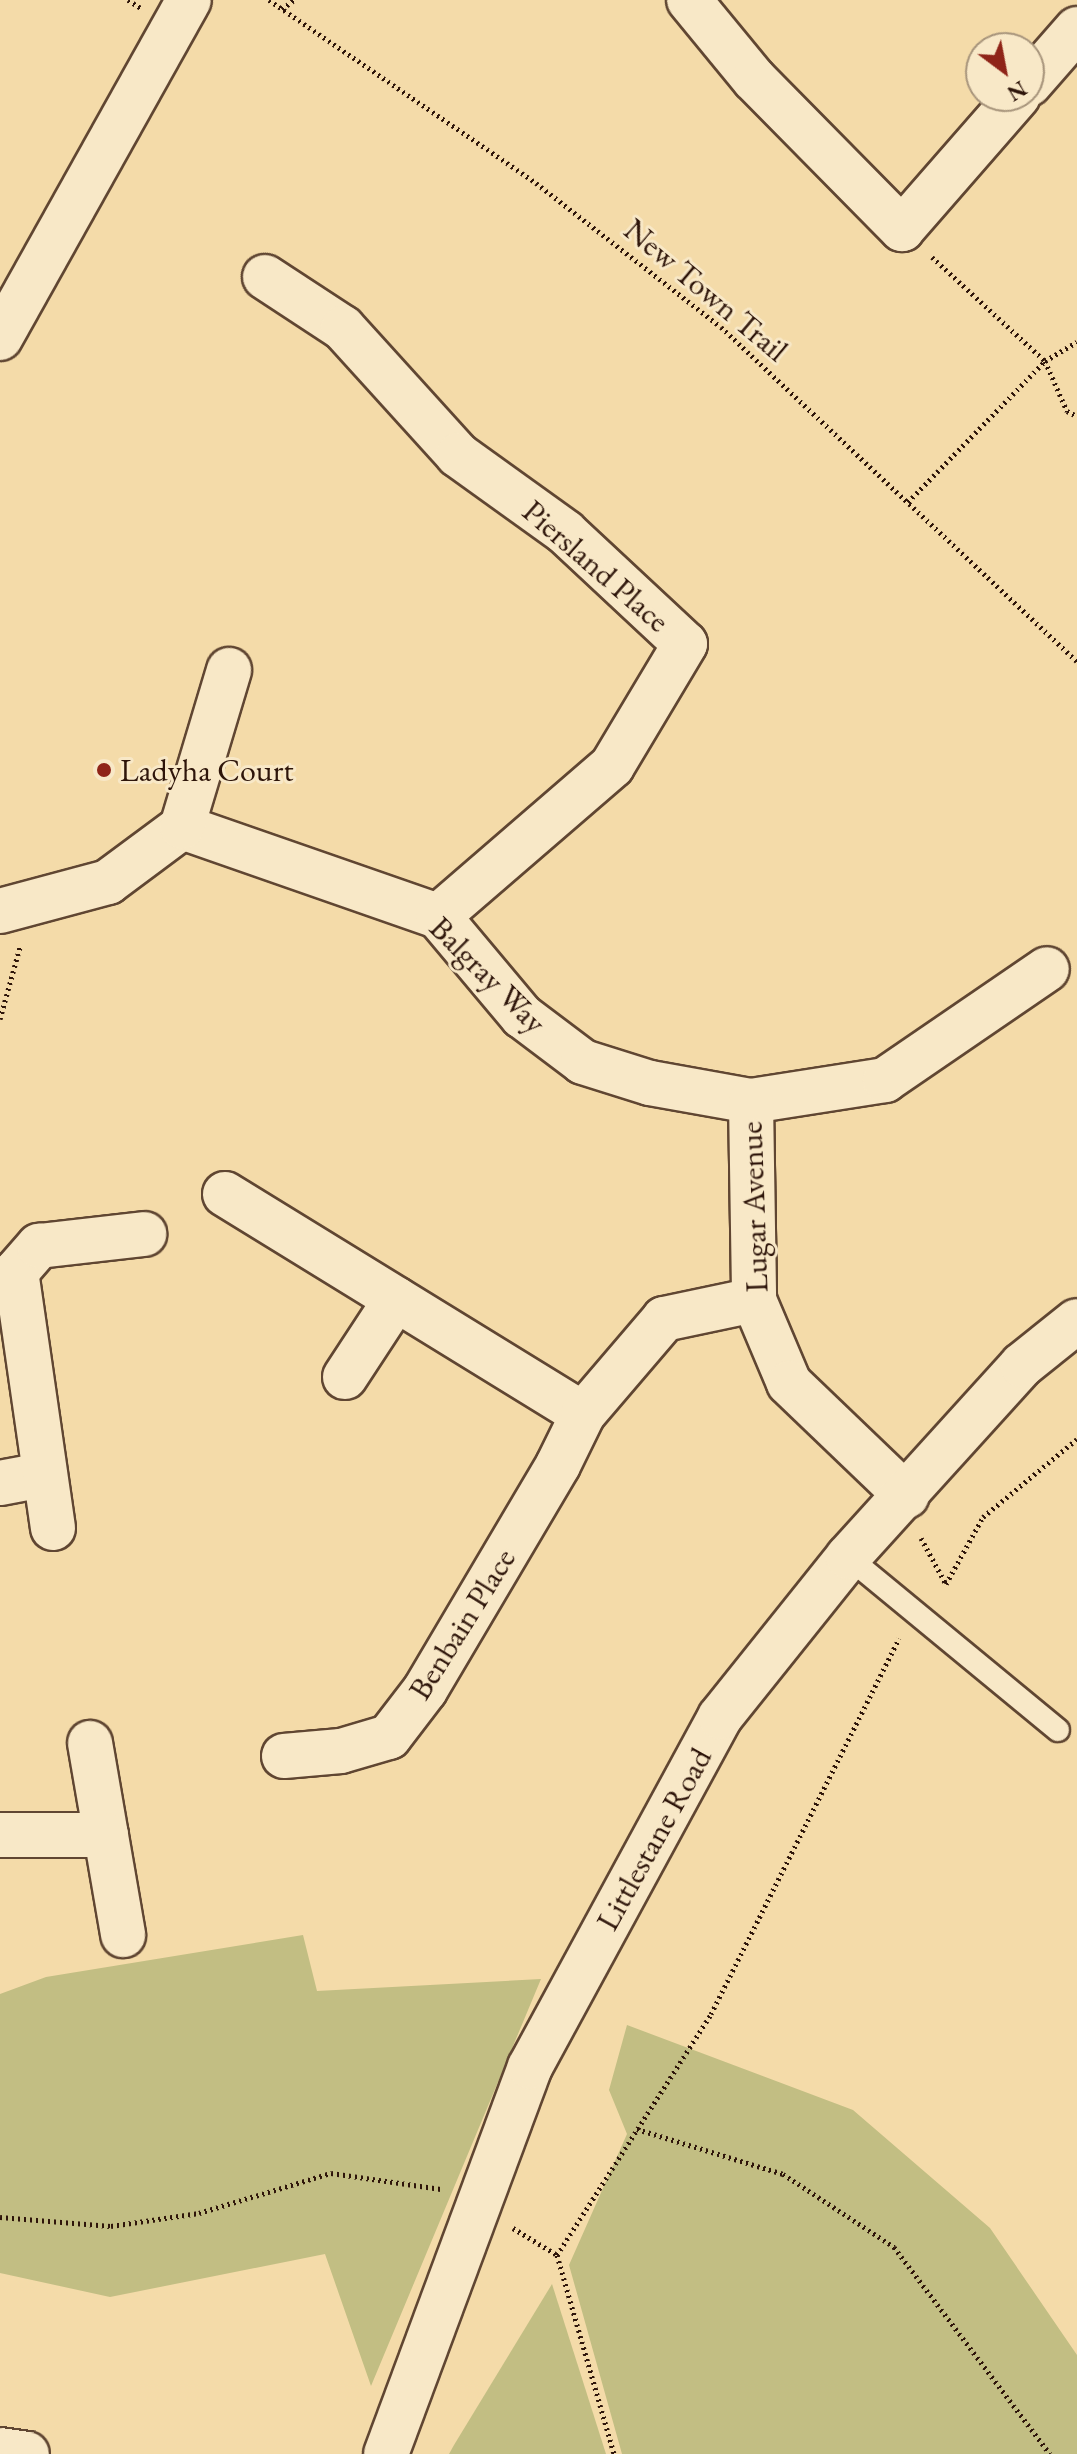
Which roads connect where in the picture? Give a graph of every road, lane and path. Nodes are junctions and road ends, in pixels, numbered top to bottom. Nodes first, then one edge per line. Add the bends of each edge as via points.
1 (189, 0) edge
2 (269, 0) edge
3 (294, 0) edge
4 (689, 0) edge
5 (282, 9) junction
6 (1077, 29) edge
7 (1045, 66) edge
8 (1004, 112) edge
9 (902, 229) junction
10 (265, 277) dead end
11 (0, 338) edge
12 (1077, 342) edge
13 (1045, 361) junction
14 (1077, 416) edge
15 (908, 502) junction
16 (1077, 661) edge
17 (229, 670) dead end
18 (182, 827) junction
19 (16, 907) edge
20 (438, 916) junction
21 (1047, 969) dead end
22 (0, 1019) edge
23 (751, 1101) junction
24 (225, 1194) dead end
25 (144, 1234) dead end
26 (396, 1299) junction
27 (754, 1300) junction
28 (1077, 1321) edge
29 (345, 1377) dead end
30 (583, 1414) junction
31 (1077, 1439) edge
32 (43, 1475) junction
33 (0, 1483) edge
34 (907, 1496) junction
35 (53, 1528) dead end
36 (848, 1557) junction
37 (946, 1584) junction
38 (913, 1611) junction
39 (1058, 1730) dead end
40 (90, 1743) dead end
41 (284, 1756) dead end
42 (0, 1835) edge
43 (106, 1835) junction
44 (123, 1935) dead end
45 (637, 2129) junction
46 (479, 2209) junction
47 (0, 2217) edge
48 (557, 2255) junction
49 (0, 2450) edge
50 (27, 2454) edge
51 (386, 2454) edge
52 (614, 2454) edge
53 (1050, 2454) edge

1 - 11 street
2 - 5 path, New Town Trail
3 - 5 path
4 - 9 street via 754,79
5 - 15 path, New Town Trail via 536,183 721,327
6 - 7 street
8 - 9 street
9 - 13 path
10 - 20 street, Piersland Place via 343,328 458,455 565,532 685,644 612,766
12 - 13 path
13 - 14 path via 1067,411
13 - 15 path
15 - 16 path, New Town Trail
17 - 18 street
18 - 19 street via 108,882
18 - 20 street, Balgray Way
19 - 22 path
20 - 23 street, Balgray Way via 522,1016 583,1062 650,1083
21 - 23 street, Balgray Way via 885,1080
23 - 27 street, Lugar Avenue
24 - 26 street
25 - 32 street via 39,1246 16,1272
26 - 29 street
26 - 30 street
27 - 30 street, Benbain Place via 664,1319
27 - 34 street, Lugar Avenue via 789,1383
28 - 34 street, Littlestane Road via 1022,1365
30 - 41 street, Benbain Place via 425,1690 389,1737 341,1751
31 - 37 path via 983,1517
32 - 33 street
32 - 35 street
34 - 36 street, Littlestane Road
34 - 37 path via 925,1553
36 - 38 lane
36 - 46 street, Littlestane Road via 720,1717 530,2067
37 - 38 path
38 - 39 lane
38 - 45 path via 711,2014
40 - 43 street
42 - 43 street
43 - 44 street
45 - 48 path
45 - 53 path via 783,2174 894,2247
46 - 47 path via 433,2185 331,2173 199,2213 111,2226
46 - 48 path
46 - 51 street, Littlestane Road
48 - 52 path
49 - 50 street

